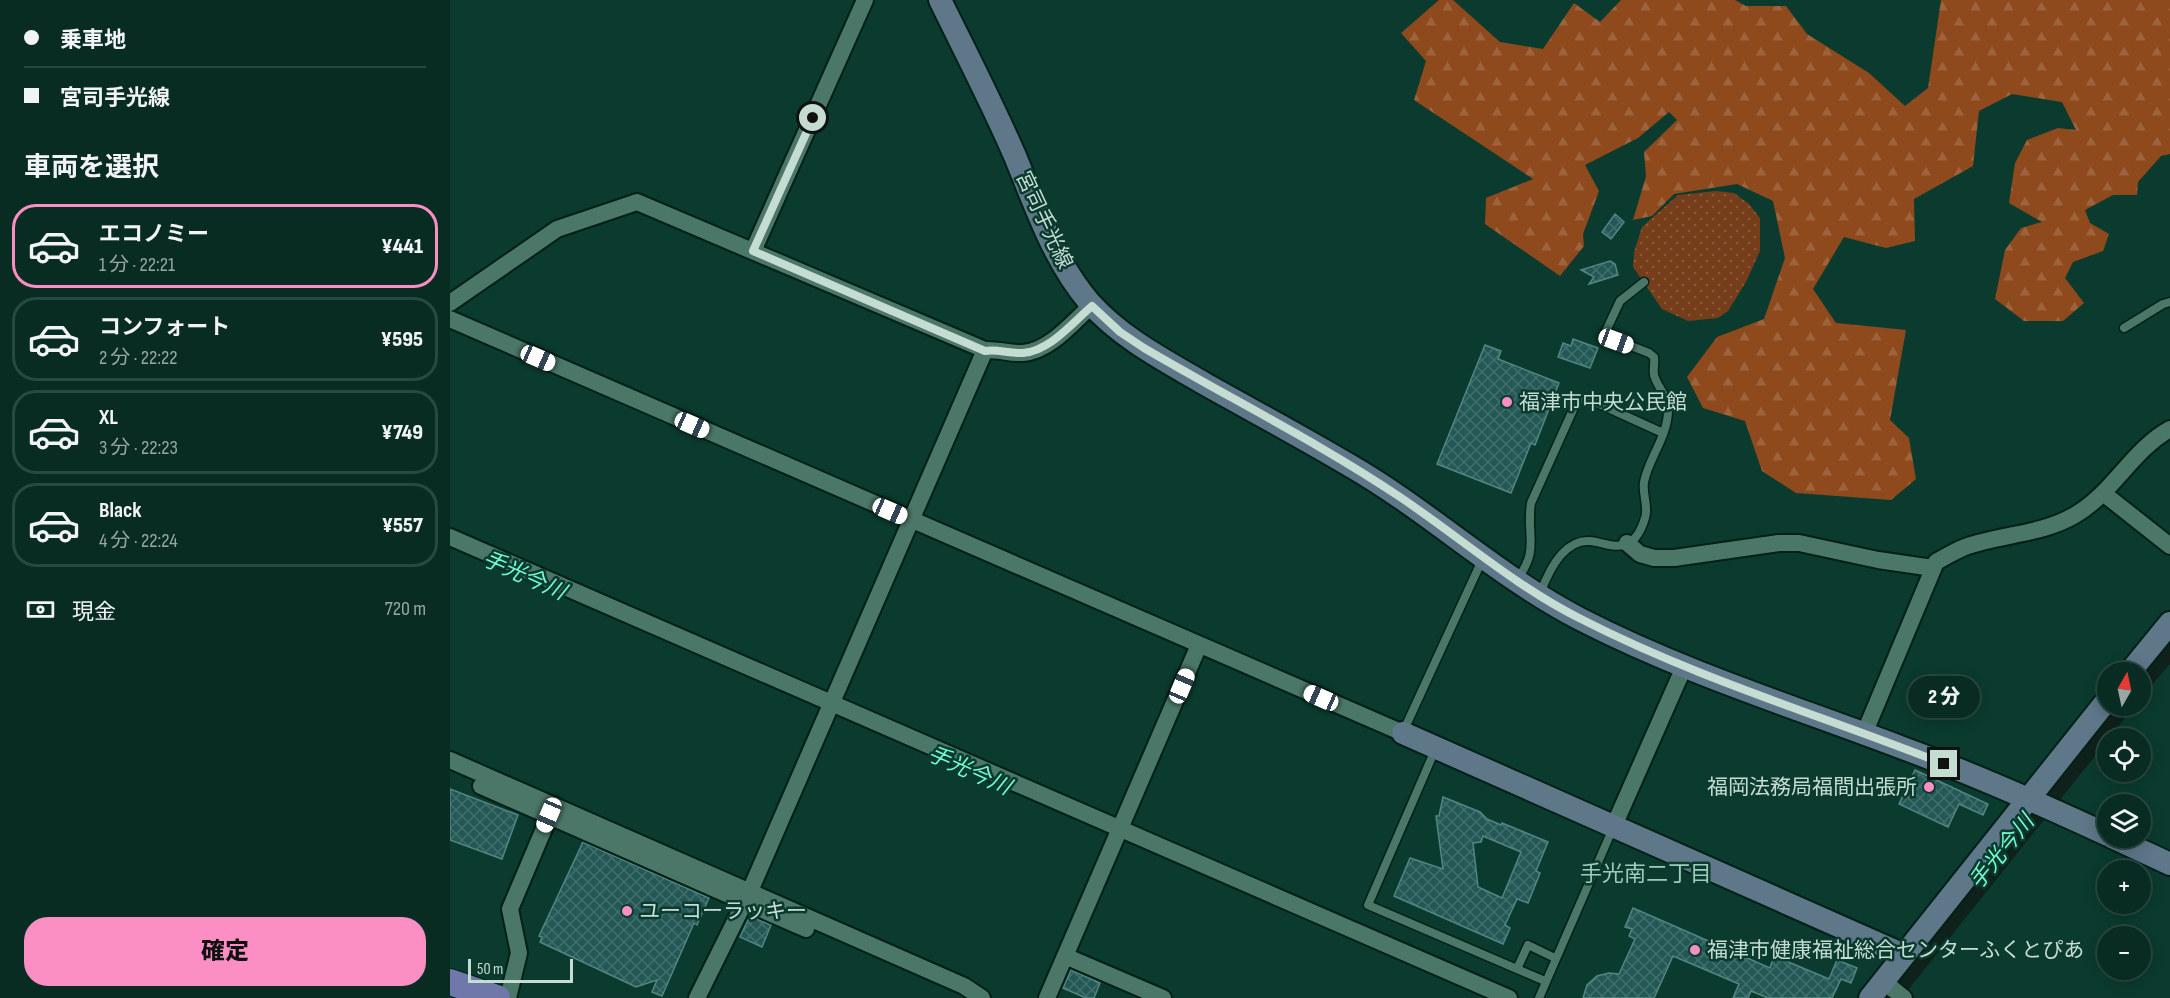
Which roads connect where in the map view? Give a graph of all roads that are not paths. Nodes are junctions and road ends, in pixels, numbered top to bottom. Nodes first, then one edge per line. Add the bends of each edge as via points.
1 (865, 0) edge
2 (940, 0) edge
3 (753, 251) junction
4 (1644, 282) dead end
5 (2170, 302) edge
6 (450, 303) edge
7 (1092, 306) junction
8 (450, 319) edge
9 (2124, 328) dead end
10 (985, 351) junction
11 (2170, 429) edge
12 (1663, 433) junction
13 (2103, 493) junction
14 (912, 520) junction
15 (450, 537) edge
16 (1627, 543) junction
17 (2170, 546) edge
18 (1483, 558) junction
19 (1933, 568) junction
20 (1515, 581) junction
21 (1539, 597) junction
22 (2170, 623) edge
23 (1199, 645) junction
24 (2138, 662) edge
25 (1684, 668) junction
26 (830, 707) junction
27 (2097, 715) edge
28 (1403, 733) junction
29 (1864, 734) junction
30 (1435, 749) junction
31 (452, 767) edge
32 (2036, 802) junction
33 (552, 810) junction
34 (1613, 828) junction
35 (2097, 830) edge
36 (1118, 834) junction
37 (2136, 848) edge
38 (2170, 864) edge
39 (746, 896) junction
40 (867, 949) junction
41 (1065, 956) junction
42 (1904, 956) junction
43 (1556, 958) junction
44 (1517, 969) junction
45 (1545, 981) junction
46 (450, 982) edge
47 (1877, 990) edge
48 (497, 998) edge
49 (508, 998) edge
50 (697, 998) edge
51 (975, 998) edge
52 (982, 998) edge
53 (1047, 998) edge
54 (1163, 998) edge
55 (1509, 998) edge
56 (1539, 998) edge
57 (1904, 998) edge

1 - 3 street
2 - 7 main road, 宮司手光線 via 1013,152 1052,248
3 - 6 street via 637,202 557,229
3 - 10 street
4 - 12 lane via 1620,301 1606,331 1608,337 1654,357 1654,377 1669,407
5 - 9 lane
7 - 10 street via 1042,348 1023,353
7 - 18 main road, 宮司手光線 via 1144,348 1352,466
8 - 14 street
10 - 14 street
11 - 13 street via 2145,447
12 - 16 lane via 1644,483 1646,516 1635,538
12 - 20 lane via 1586,398 1577,401 1531,503 1530,555
13 - 17 street
13 - 19 street via 2075,515 2043,529 1965,547 1936,562
14 - 23 street
14 - 26 street
15 - 26 street
16 - 19 street via 1640,554 1654,558 1799,543
16 - 21 lane via 1618,546 1588,541 1566,550
18 - 20 main road, 宮司手光線
18 - 28 lane
19 - 29 street
20 - 21 main road, 宮司手光線
21 - 25 main road, 宮司手光線
22 - 24 main road
23 - 28 street
23 - 36 street
25 - 29 main road, 宮司手光線
25 - 34 street
26 - 36 street
26 - 39 street
27 - 32 main road
28 - 30 main road
29 - 32 main road, 宮司手光線
30 - 34 main road
30 - 44 lane via 1368,905
31 - 33 street
32 - 35 main road, 宮司手光線
32 - 42 main road
33 - 39 street
33 - 49 street via 510,909 519,953
34 - 42 main road
34 - 43 lane
36 - 41 street
36 - 55 street
37 - 38 main road
39 - 40 street
39 - 50 street
40 - 51 street via 961,996
40 - 52 street via 964,986
41 - 53 street
41 - 54 street
42 - 47 main road
43 - 44 lane via 1528,945
43 - 45 lane
44 - 45 lane
45 - 56 lane
46 - 48 main road
47 - 57 street

